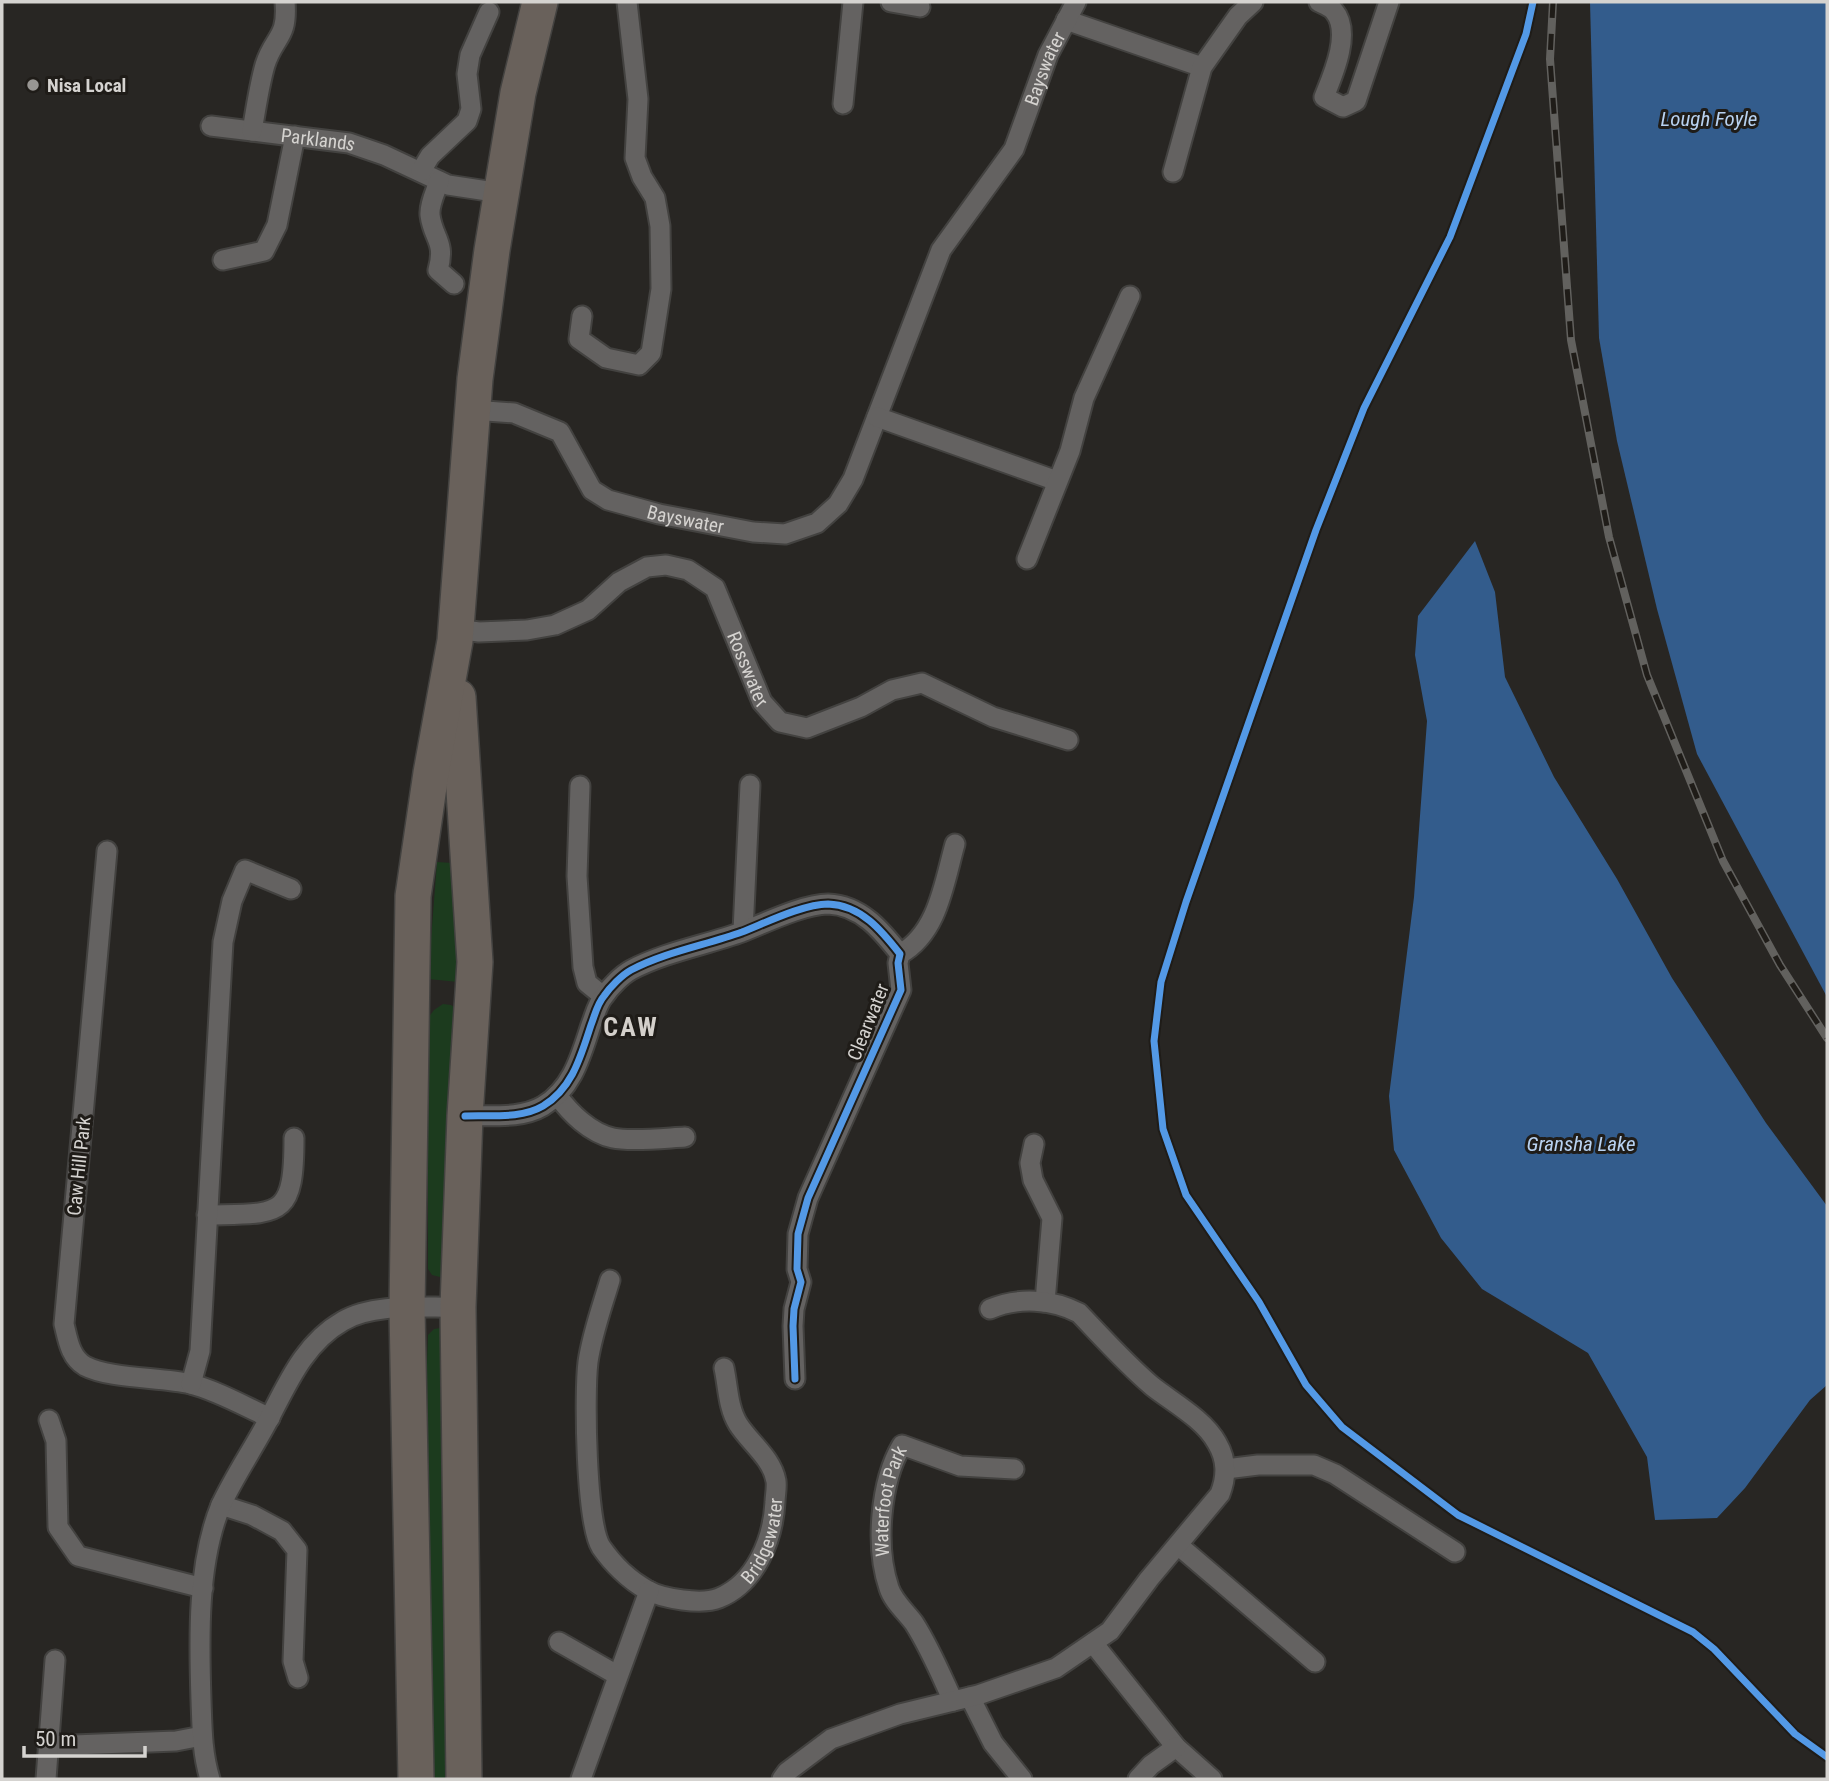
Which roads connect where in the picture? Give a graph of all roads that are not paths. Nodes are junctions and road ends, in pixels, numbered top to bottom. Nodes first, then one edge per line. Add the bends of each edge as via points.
1 (285, 2) edge
2 (540, 2) edge
3 (627, 2) edge
4 (853, 2) edge
5 (891, 2) edge
6 (1076, 2) edge
7 (1253, 2) edge
8 (1319, 2) edge
9 (1390, 2) edge
10 (920, 7) dead end
11 (489, 12) dead end
12 (1066, 20) junction
13 (1202, 68) junction
14 (843, 104) dead end
15 (211, 126) dead end
16 (253, 131) junction
17 (295, 136) junction
18 (421, 171) junction
19 (1173, 172) dead end
20 (439, 181) junction
21 (501, 193) junction
22 (223, 260) dead end
23 (454, 285) dead end
24 (1130, 296) dead end
25 (582, 316) dead end
26 (472, 410) junction
27 (877, 417) junction
28 (1057, 481) junction
29 (1027, 559) dead end
30 (455, 635) junction
31 (1068, 740) dead end
32 (750, 785) dead end
33 (580, 786) dead end
34 (955, 844) dead end
35 (107, 851) dead end
36 (291, 889) dead end
37 (743, 931) junction
38 (900, 954) junction
39 (603, 996) junction
40 (557, 1095) junction
41 (465, 1116) junction
42 (685, 1137) dead end
43 (294, 1138) dead end
44 (1034, 1144) dead end
45 (207, 1215) junction
46 (610, 1280) dead end
47 (1045, 1302) junction
48 (458, 1307) junction
49 (407, 1309) junction
50 (990, 1309) dead end
51 (724, 1368) dead end
52 (795, 1379) dead end
53 (191, 1384) junction
54 (270, 1418) junction
55 (49, 1420) dead end
56 (1014, 1469) dead end
57 (1226, 1469) junction
58 (221, 1505) junction
59 (1178, 1545) junction
60 (1455, 1552) dead end
61 (203, 1588) junction
62 (649, 1591) junction
63 (559, 1642) dead end
64 (1093, 1643) junction
65 (55, 1660) dead end
66 (1315, 1662) dead end
67 (617, 1675) junction
68 (298, 1678) dead end
69 (961, 1699) junction
70 (202, 1736) junction
71 (48, 1746) junction
72 (1176, 1747) junction
73 (46, 1779) edge
74 (210, 1779) edge
75 (416, 1779) edge
76 (464, 1779) edge
77 (581, 1779) edge
78 (782, 1779) edge
79 (1022, 1779) edge
80 (1138, 1779) edge
81 (1212, 1779) edge

1 - 16 street via 286,26 267,61
2 - 21 highway via 517,93
3 - 25 street via 638,99 635,158 655,198 660,226 661,289 651,353 639,365 606,358 579,339
4 - 14 street
5 - 10 street
6 - 12 street, Bayswater
7 - 13 street
8 - 9 street via 1334,11 1342,35 1324,96 1343,107 1356,101
11 - 18 street via 470,55 467,121 430,156
12 - 13 street, Bayswater
12 - 27 street, Bayswater via 1048,55 1014,149 941,250
13 - 19 street
15 - 16 street, Parklands
16 - 17 street, Parklands
17 - 18 street, Parklands via 349,142
17 - 22 street via 277,225 264,251
18 - 20 street, Parklands
20 - 21 street, Parklands
20 - 23 street via 430,215 440,241 438,270
21 - 26 highway
24 - 28 street via 1084,398
26 - 27 street, Bayswater via 514,414 560,432 592,490 608,500 659,514 785,534 817,523 838,504
26 - 30 highway
27 - 28 street
28 - 29 street
30 - 31 street, Rosswater via 555,625 588,610 619,582 647,566 666,565 688,570 715,588 762,702 780,722 807,728 892,690 922,683 993,717
30 - 41 highway via 474,962
30 - 49 highway via 413,896
32 - 37 street
33 - 39 street via 577,876 583,967 587,983
34 - 38 street via 932,918 914,947
35 - 53 street, Caw Hill Park via 64,1324 71,1351 83,1365 104,1373
36 - 45 street via 245,870 232,901 223,942
37 - 38 street via 781,915 828,904 855,911 878,926
37 - 39 street via 629,971
38 - 52 street, Clearwater via 901,990 808,1198 798,1234 801,1282 794,1309
39 - 40 street via 576,1069
40 - 41 street via 525,1114
40 - 42 street via 582,1123 612,1138
41 - 48 highway
43 - 45 street via 294,1174 284,1202 267,1213
44 - 47 street via 1033,1180 1052,1218
45 - 53 street via 200,1351
46 - 62 street, Bridgewater via 588,1364 590,1496 600,1545 624,1574
47 - 50 street via 1008,1301
47 - 57 street via 1079,1313 1151,1385 1189,1412 1217,1441
48 - 49 street
48 - 76 highway
49 - 54 street via 366,1311 322,1336 295,1367
49 - 75 highway
51 - 62 street, Bridgewater via 733,1414 776,1482 770,1535 748,1577 719,1598 695,1602
53 - 54 street, Caw Hill Park
54 - 58 street
55 - 61 street via 56,1441 58,1527 78,1556
56 - 69 street, Waterfoot Park via 960,1466 902,1445 892,1462 883,1497 889,1590
57 - 59 street via 1220,1494
57 - 60 street via 1314,1465
58 - 61 street
58 - 68 street via 282,1531 297,1550 293,1661
59 - 64 street via 1110,1631
59 - 66 street
61 - 70 street via 199,1644
62 - 67 street
63 - 67 street
64 - 69 street via 1056,1668
64 - 72 street
65 - 71 street
67 - 77 street
69 - 78 street via 900,1714 831,1739
69 - 79 street, Waterfoot Park
70 - 71 street
70 - 74 street
71 - 73 street
72 - 80 street
72 - 81 street

